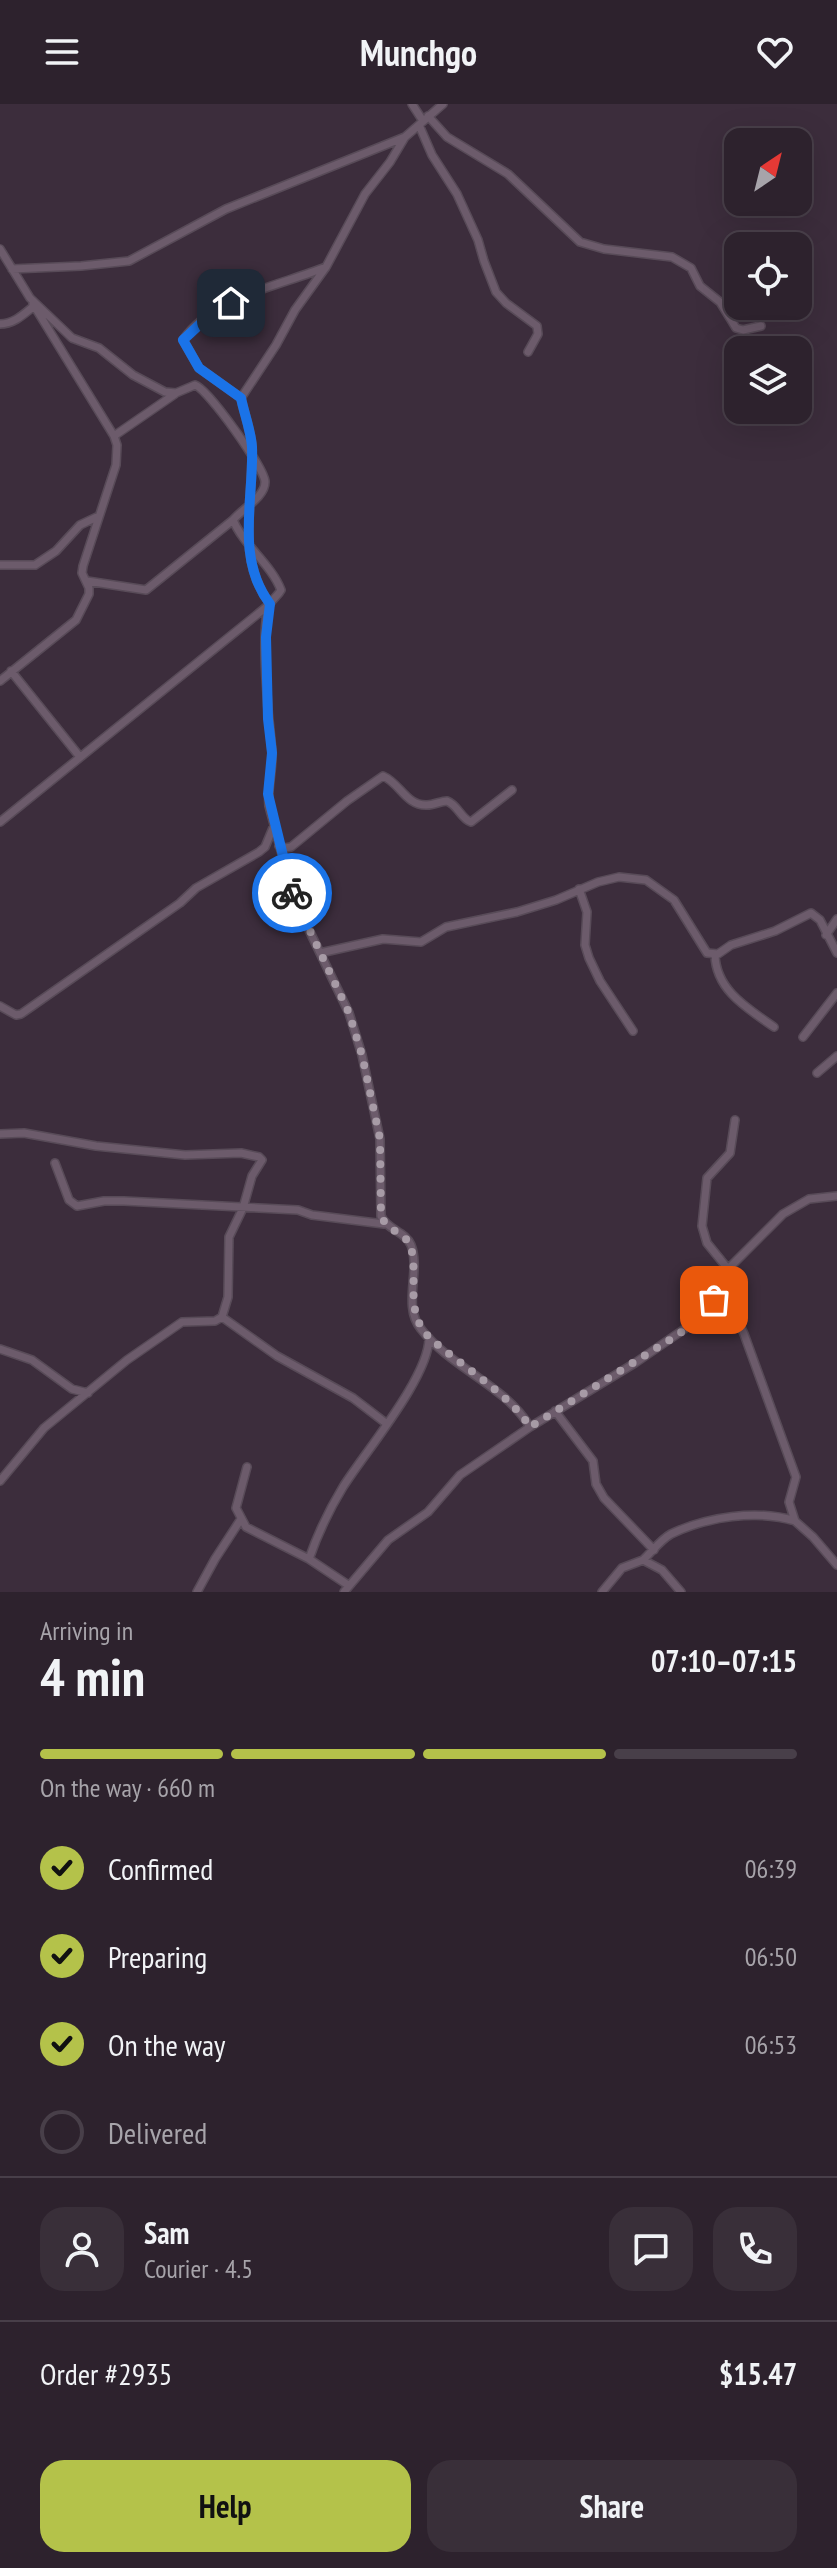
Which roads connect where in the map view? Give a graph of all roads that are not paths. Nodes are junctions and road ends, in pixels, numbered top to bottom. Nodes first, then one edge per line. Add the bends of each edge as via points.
1 (412, 104) edge
2 (443, 104) edge
3 (423, 121) junction
4 (405, 137) junction
5 (0, 249) edge
6 (326, 267) junction
7 (12, 269) junction
8 (30, 298) junction
9 (34, 306) junction
10 (0, 324) edge
11 (761, 326) dead end
12 (528, 352) dead end
13 (176, 393) junction
14 (241, 398) junction
15 (114, 436) junction
16 (250, 455) junction
17 (248, 504) junction
18 (102, 513) junction
19 (233, 520) junction
20 (250, 546) junction
21 (0, 565) edge
22 (87, 581) junction
23 (270, 604) junction
24 (11, 671) junction
25 (0, 681) edge
26 (80, 757) junction
27 (512, 790) dead end
28 (0, 822) edge
29 (274, 826) junction
30 (279, 846) junction
31 (579, 889) junction
32 (837, 919) edge
33 (826, 935) junction
34 (320, 953) junction
35 (837, 953) edge
36 (715, 955) junction
37 (837, 993) edge
38 (0, 1006) edge
39 (774, 1027) dead end
40 (633, 1031) dead end
41 (803, 1037) dead end
42 (837, 1056) edge
43 (817, 1073) dead end
44 (735, 1120) dead end
45 (0, 1134) edge
46 (55, 1163) dead end
47 (837, 1196) edge
48 (243, 1208) junction
49 (384, 1224) junction
50 (728, 1269) junction
51 (719, 1289) junction
52 (222, 1317) junction
53 (429, 1337) junction
54 (0, 1349) edge
55 (88, 1393) junction
56 (555, 1411) junction
57 (387, 1424) junction
58 (530, 1427) junction
59 (247, 1467) dead end
60 (0, 1481) edge
61 (241, 1519) junction
62 (795, 1521) junction
63 (654, 1550) junction
64 (309, 1559) junction
65 (643, 1560) junction
66 (837, 1565) edge
67 (346, 1589) edge
68 (197, 1592) edge
69 (602, 1592) edge
70 (681, 1592) edge

1 - 3 street
2 - 3 street
3 - 4 street
3 - 11 street via 496,164 580,242 672,257 691,268 736,328
3 - 12 street via 432,155 457,194 496,292 537,326
4 - 6 street via 365,194
4 - 7 street via 226,209 129,261
5 - 7 street
6 - 14 street
6 - 14 street via 231,303 183,340 199,368
7 - 8 street
8 - 9 street
8 - 13 street via 72,338 99,348 151,386
9 - 10 street
9 - 15 street
13 - 15 street
13 - 16 street via 195,385 203,388
14 - 16 street
15 - 18 street via 116,465
16 - 17 street
16 - 17 street via 265,483 263,492
17 - 19 street
17 - 20 street
18 - 21 street via 80,525 35,565
18 - 22 street via 83,566
19 - 20 street
19 - 22 street via 146,590
20 - 23 street via 257,587
20 - 23 street via 279,585 280,594
22 - 24 street via 89,594 76,620
23 - 26 street
23 - 29 street via 268,794
24 - 25 street
24 - 26 street
26 - 28 street
27 - 30 street via 471,822 447,801 415,803 383,776 291,847
29 - 30 street
29 - 38 street via 259,852 196,888 21,1014
30 - 34 street via 294,899
31 - 34 street via 517,912 446,927 421,942 383,939
31 - 36 street via 619,877 646,880 674,900 707,953
31 - 40 street via 587,912 589,958
32 - 33 street
33 - 35 street
33 - 36 street via 818,917 808,914
34 - 49 street via 349,1013 365,1065 380,1139
36 - 39 street via 716,972 730,992
37 - 41 street
42 - 43 street
44 - 50 street via 730,1153 707,1178 702,1226 707,1243
45 - 48 street via 185,1155 253,1155 262,1160
46 - 48 street via 69,1200 77,1206 124,1201
47 - 50 street via 809,1199 783,1214
48 - 49 street via 298,1210
48 - 52 street via 229,1237 228,1297
49 - 53 street via 410,1244 415,1314
50 - 51 street
51 - 56 street via 709,1308 686,1328
51 - 62 street via 744,1334 796,1477 789,1502
52 - 55 street via 174,1326
52 - 57 street
53 - 57 street via 424,1361
53 - 58 street via 509,1402
54 - 55 street via 32,1360 72,1389
55 - 60 street via 44,1428
56 - 58 street
56 - 63 street via 593,1461 604,1498
57 - 64 street via 329,1511
58 - 67 street via 460,1475 428,1512 388,1540
59 - 61 street via 237,1502
61 - 64 street via 252,1532
61 - 68 street
62 - 63 street via 716,1518 672,1534
62 - 66 street
63 - 65 street
64 - 67 street
65 - 69 street via 622,1568
65 - 70 street via 662,1570

